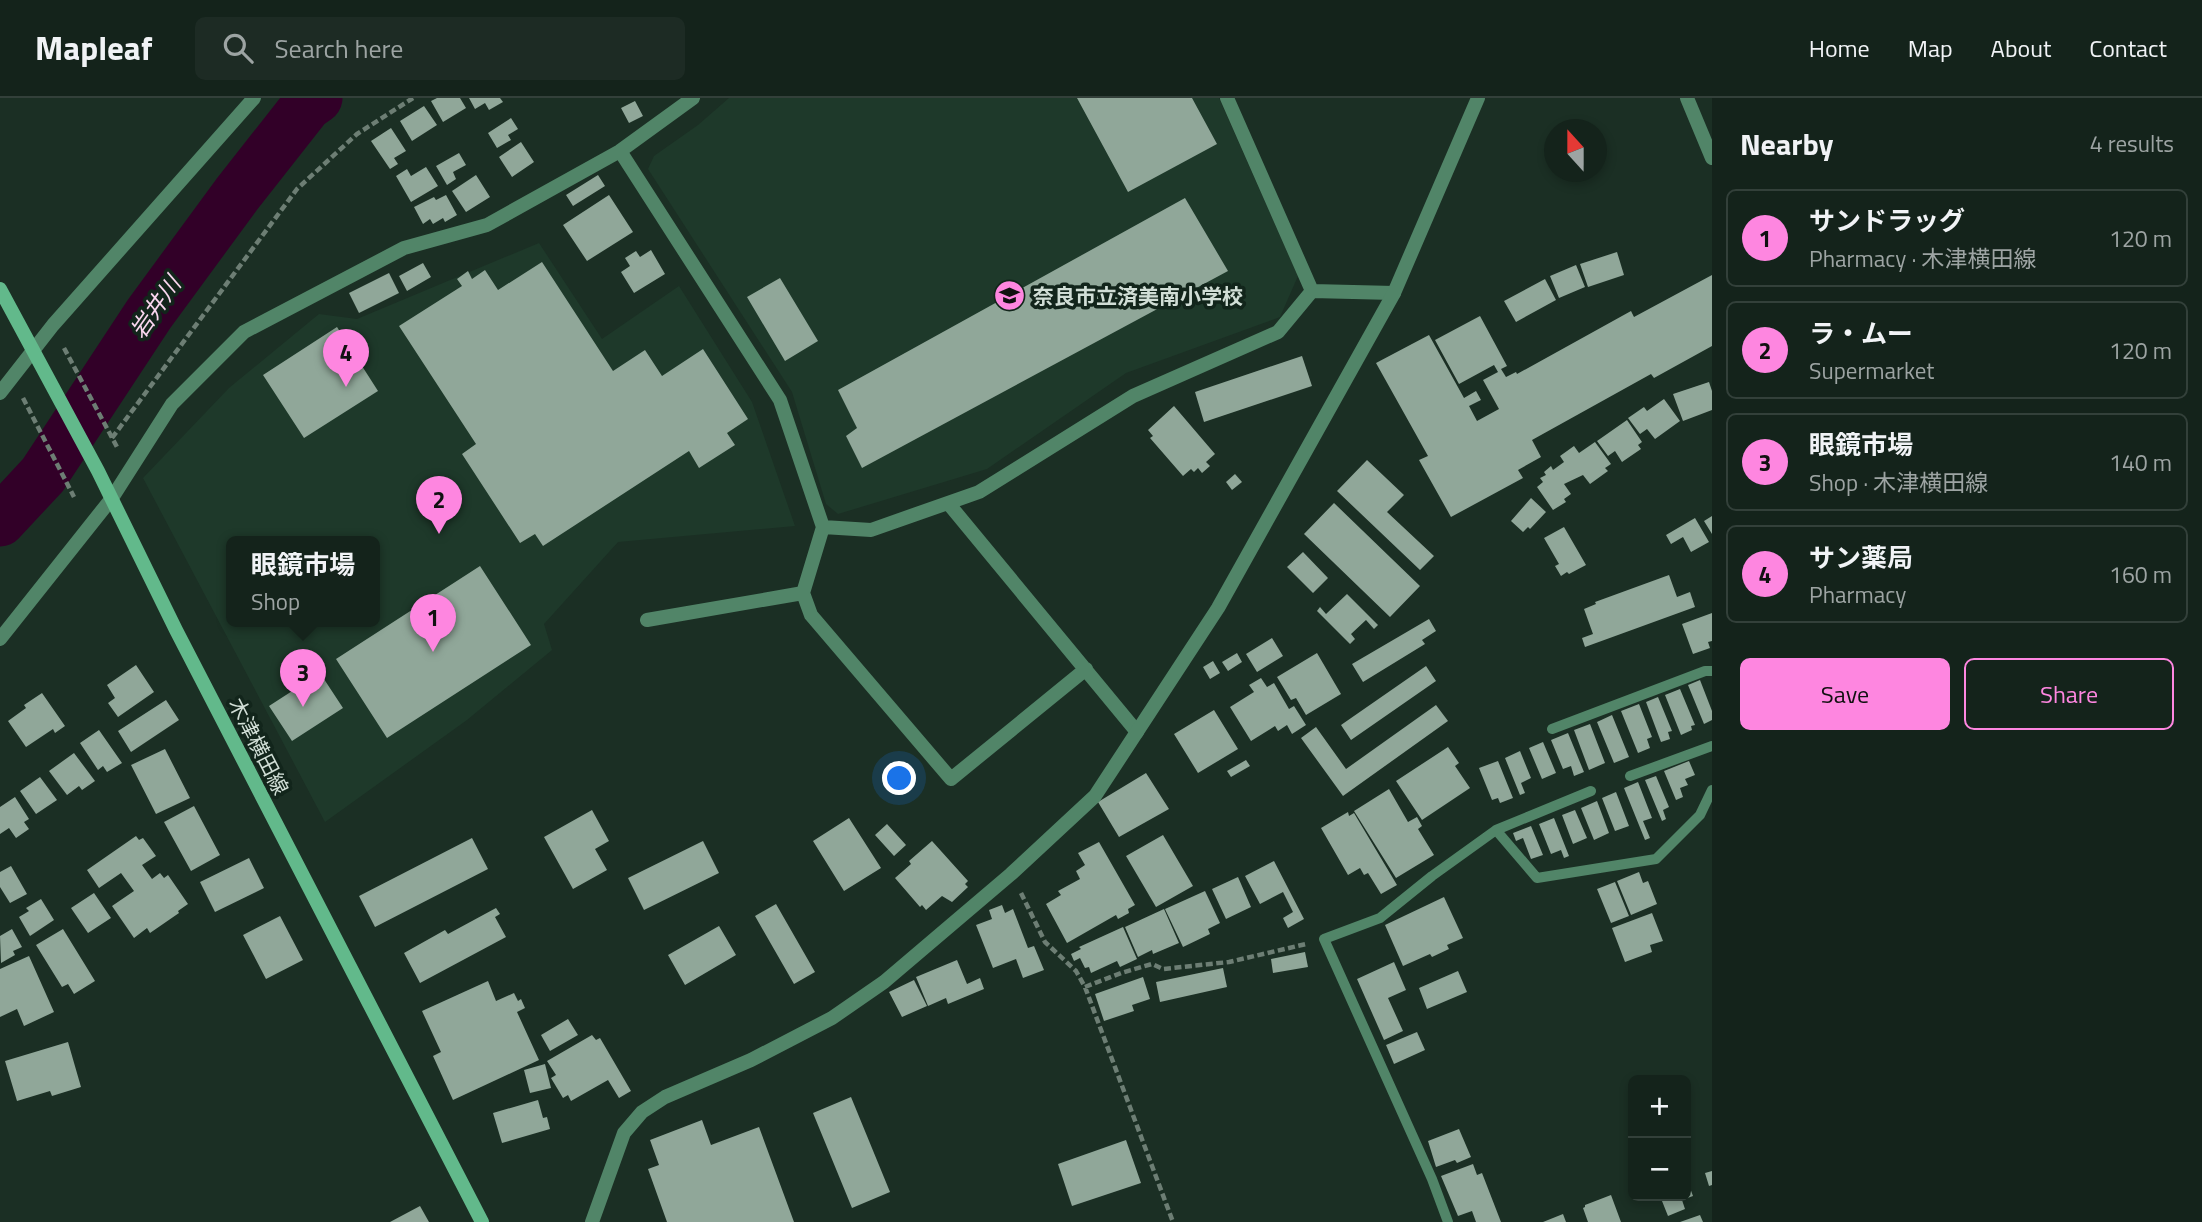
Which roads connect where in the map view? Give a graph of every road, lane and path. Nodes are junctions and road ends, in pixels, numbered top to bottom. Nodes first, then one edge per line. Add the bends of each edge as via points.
1 (254, 98) edge
2 (412, 98) edge
3 (693, 98) edge
4 (1227, 98) edge
5 (1478, 98) edge
6 (1687, 98) edge
7 (620, 151) junction
8 (1712, 158) edge
9 (0, 289) edge
10 (1312, 291) junction
11 (1394, 293) junction
12 (64, 348) dead end
13 (33, 352) junction
14 (0, 393) edge
15 (23, 397) dead end
16 (112, 438) junction
17 (117, 447) dead end
18 (74, 498) dead end
19 (112, 498) junction
20 (948, 503) junction
21 (823, 527) junction
22 (803, 593) junction
23 (647, 620) dead end
24 (0, 639) edge
25 (1086, 669) junction
26 (1712, 671) edge
27 (1552, 729) dead end
28 (1137, 732) junction
29 (1712, 746) edge
30 (1630, 776) dead end
31 (1712, 790) edge
32 (1591, 791) dead end
33 (1496, 830) junction
34 (1011, 874) junction
35 (1324, 939) junction
36 (1085, 987) junction
37 (482, 1222) edge
38 (592, 1222) edge
39 (1173, 1222) edge
40 (1448, 1222) edge

1 - 13 street
2 - 16 path via 357,134 297,189
3 - 7 street
4 - 10 street
5 - 11 street
6 - 8 street
7 - 19 street via 487,225 404,248 244,332 172,404
7 - 21 street via 780,400
9 - 13 main road, 木津横田線
10 - 11 street
10 - 20 street via 1278,332 1133,396 979,492
11 - 28 street via 1218,608
12 - 16 path
13 - 14 street
13 - 19 main road, 木津横田線
15 - 18 path
16 - 17 path
19 - 24 street
19 - 37 main road, 木津横田線 via 188,655
20 - 21 street via 871,530
20 - 25 street
21 - 22 street
22 - 23 street
22 - 25 street via 811,615 951,779
25 - 28 street
26 - 27 lane
28 - 34 street via 1095,796
29 - 30 lane
31 - 33 lane via 1700,816 1656,859 1537,878
32 - 33 lane
33 - 35 lane via 1380,918
34 - 36 path via 1045,942 1076,971
34 - 38 street via 884,982 832,1018 642,1112 624,1133
35 - 36 path via 1229,962 1163,970 1152,964
35 - 40 lane
36 - 39 path

